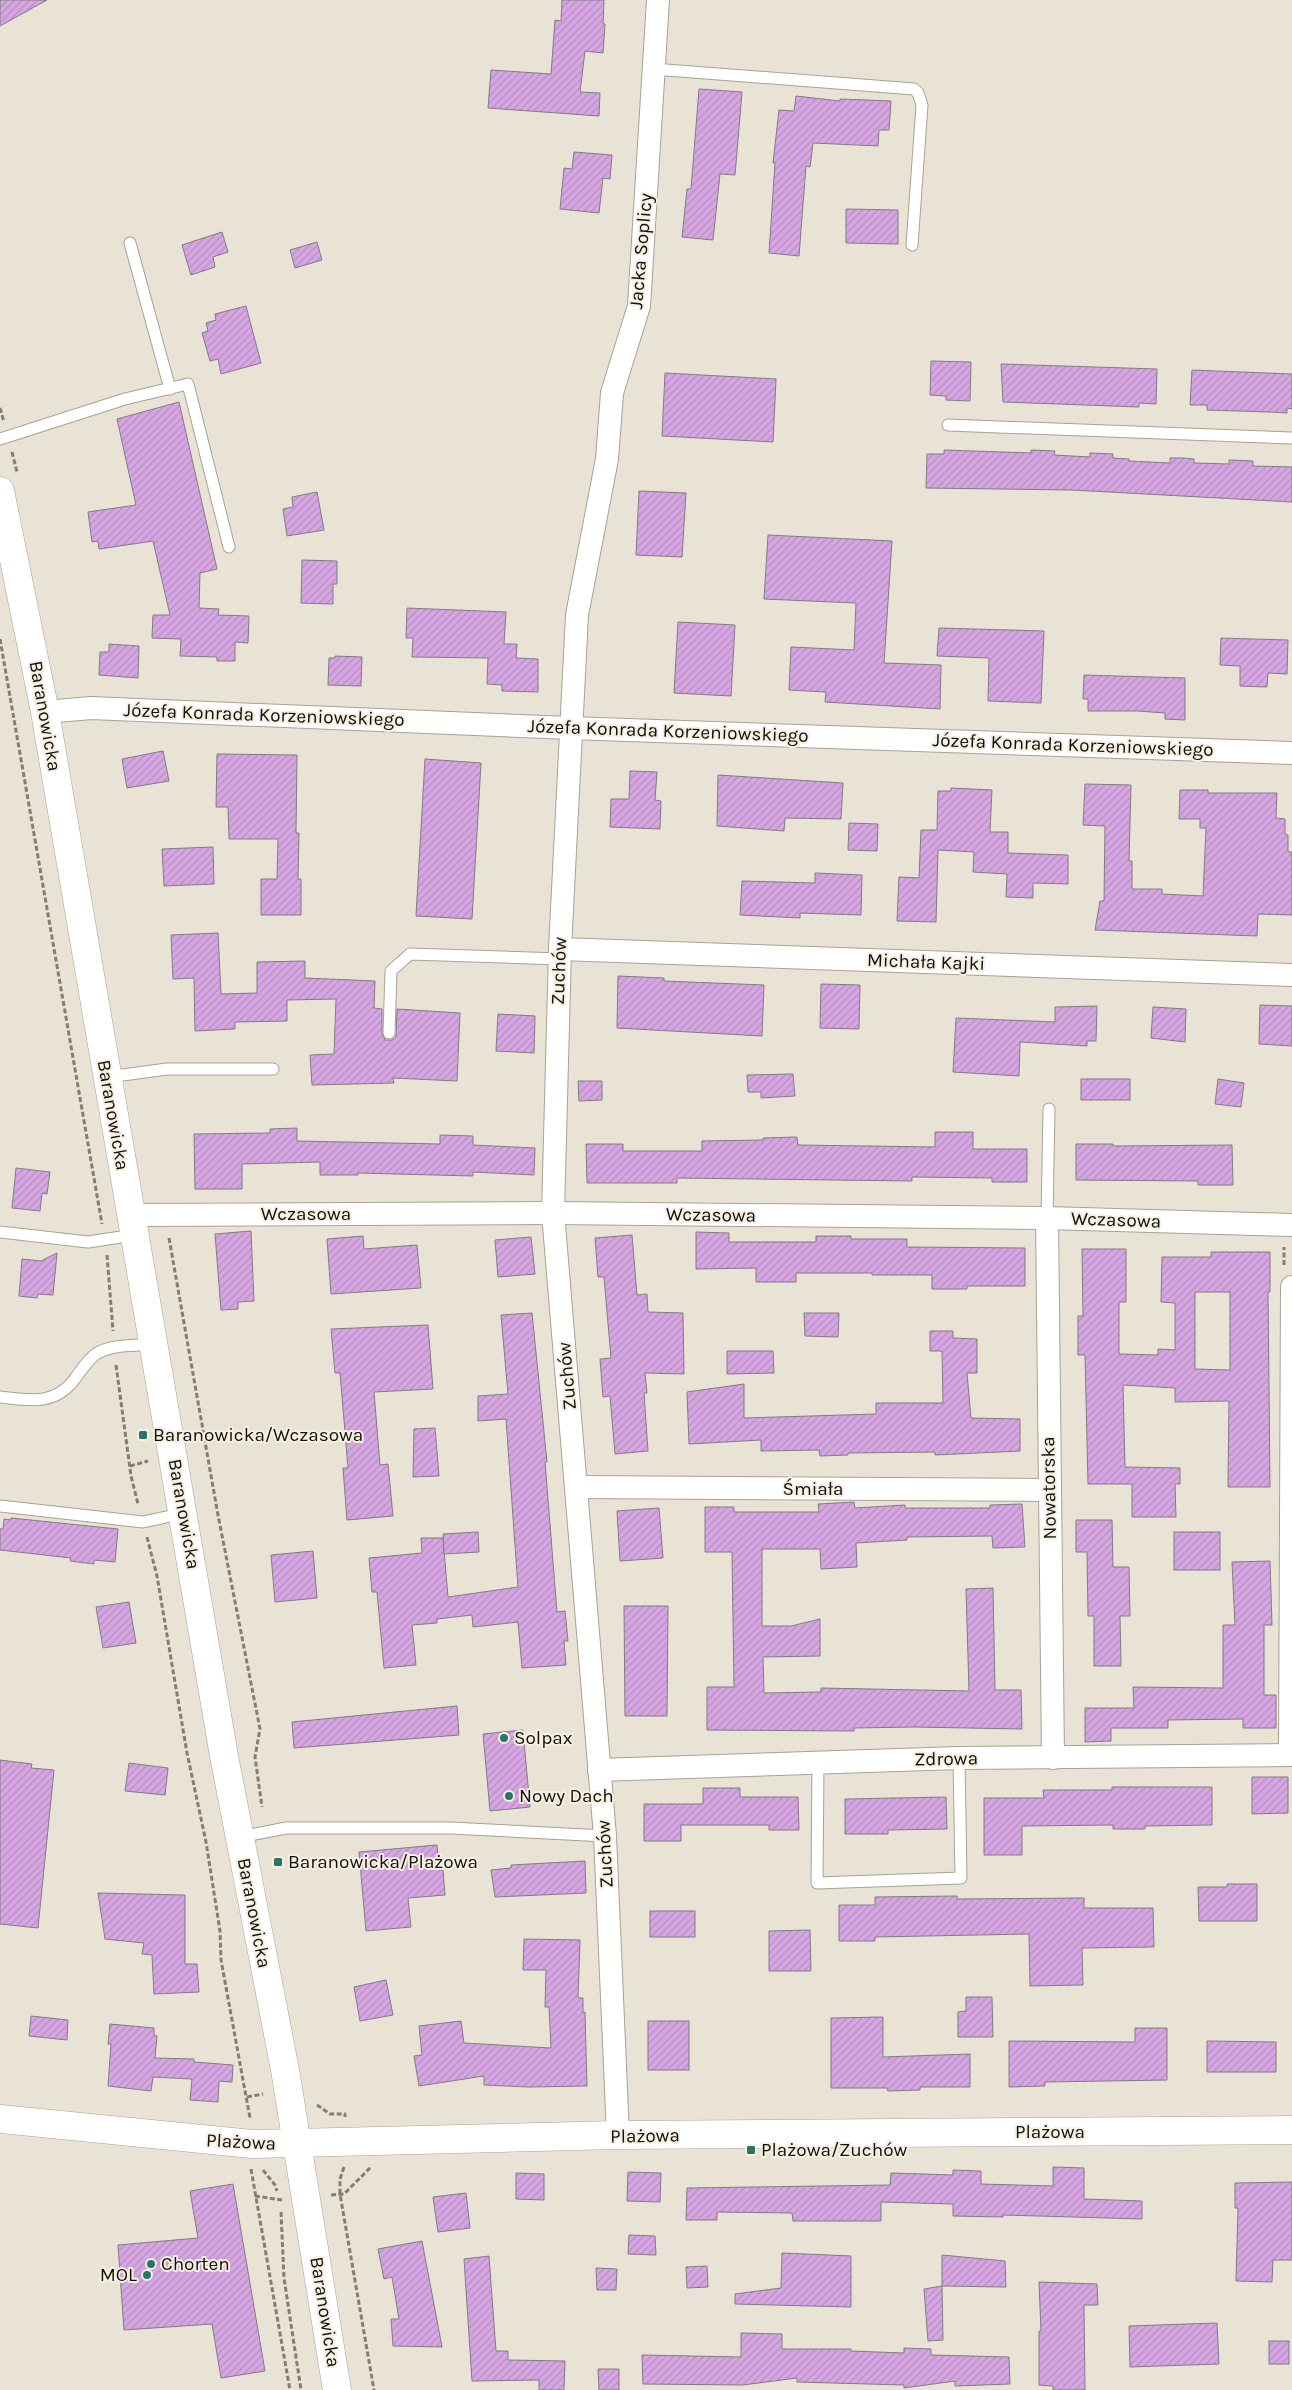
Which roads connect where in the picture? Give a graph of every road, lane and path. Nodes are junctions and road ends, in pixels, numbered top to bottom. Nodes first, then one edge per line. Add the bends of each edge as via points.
1 (658, 0) edge
2 (653, 69) junction
3 (130, 242) dead end
4 (912, 245) dead end
5 (170, 389) junction
6 (948, 426) dead end
7 (1292, 438) edge
8 (0, 439) edge
9 (0, 491) edge
10 (229, 547) dead end
11 (577, 615) joint
12 (0, 639) edge
13 (45, 712) junction
14 (570, 728) junction
15 (1292, 753) edge
16 (560, 954) junction
17 (1292, 975) edge
18 (390, 1033) dead end
19 (273, 1069) dead end
20 (106, 1077) junction
21 (1049, 1109) dead end
22 (553, 1213) junction
23 (165, 1214) junction
24 (1047, 1218) junction
25 (132, 1225) junction
26 (1292, 1225) edge
27 (0, 1232) edge
28 (105, 1240) junction
29 (1292, 1287) edge
30 (153, 1344) junction
31 (114, 1348) junction
32 (124, 1363) dead end
33 (0, 1397) edge
34 (146, 1453) dead end
35 (130, 1466) junction
36 (577, 1488) junction
37 (1048, 1490) junction
38 (0, 1506) edge
39 (184, 1513) junction
40 (143, 1522) junction
41 (1291, 1755) edge
42 (959, 1758) junction
43 (1053, 1758) junction
44 (818, 1763) junction
45 (599, 1770) junction
46 (253, 1835) junction
47 (605, 1836) junction
48 (316, 2103) dead end
49 (0, 2119) edge
50 (1292, 2130) edge
51 (618, 2135) junction
52 (347, 2143) junction
53 (297, 2144) junction
54 (250, 2153) junction
55 (378, 2163) dead end
56 (340, 2194) junction
57 (255, 2196) junction
58 (280, 2210) dead end
59 (290, 2390) edge
60 (301, 2390) edge
61 (337, 2390) edge
62 (374, 2390) edge

1 - 2 street, Jacka Soplicy
2 - 4 lane via 914,89 922,104
2 - 11 street, Jacka Soplicy via 639,306 612,393 607,459
3 - 5 lane
5 - 8 lane via 125,399
5 - 10 lane via 188,384
6 - 7 lane
9 - 13 street, Baranowicka
11 - 14 street, Zuchów
12 - 28 path
13 - 14 street, Józefa Konrada Korzeniowskiego via 91,708
13 - 20 street, Baranowicka
14 - 15 street, Józefa Konrada Korzeniowskiego
14 - 16 street, Zuchów
16 - 17 street, Michała Kajki
16 - 18 lane via 410,954 391,971
16 - 22 street, Zuchów
19 - 20 lane via 167,1069
20 - 25 street, Baranowicka
21 - 24 lane
22 - 23 street, Wczasowa
22 - 24 street, Wczasowa
22 - 36 street, Zuchów
23 - 25 street, Wczasowa
23 - 46 path via 218,1516 260,1729 254,1757
24 - 26 street, Wczasowa
24 - 37 street, Nowatorska
25 - 28 lane
25 - 30 street, Baranowicka
27 - 28 lane via 70,1241
28 - 31 path
29 - 41 street
30 - 31 lane
30 - 39 street, Baranowicka
31 - 33 lane via 96,1353 69,1386 55,1397 34,1400
32 - 35 path via 115,1359
34 - 35 path via 148,1462
35 - 40 path
36 - 37 street, Śmiała
36 - 45 street, Zuchów
37 - 43 street, Nowatorska
38 - 40 lane
39 - 40 lane
39 - 46 street, Baranowicka
40 - 54 path via 157,1576 187,1753 206,1842 220,1931 221,1960 247,2097
41 - 43 street, Zdrowa
42 - 43 street, Zdrowa
42 - 44 street, Zdrowa
42 - 44 lane via 961,1878 818,1883
44 - 45 street, Zdrowa
45 - 47 street, Zuchów
46 - 47 lane via 286,1828 451,1828
46 - 53 street, Baranowicka
47 - 51 street, Zuchów
48 - 52 path via 330,2114 345,2114
49 - 54 street, Plażowa
50 - 51 street, Plażowa
51 - 52 street, Plażowa
52 - 53 street, Plażowa
52 - 56 path via 348,2163 341,2171
53 - 54 street, Plażowa
53 - 61 street, Baranowicka
54 - 57 path
54 - 57 path via 276,2186 280,2200
55 - 56 path via 344,2194
56 - 62 path
57 - 59 path
58 - 60 path via 284,2278

